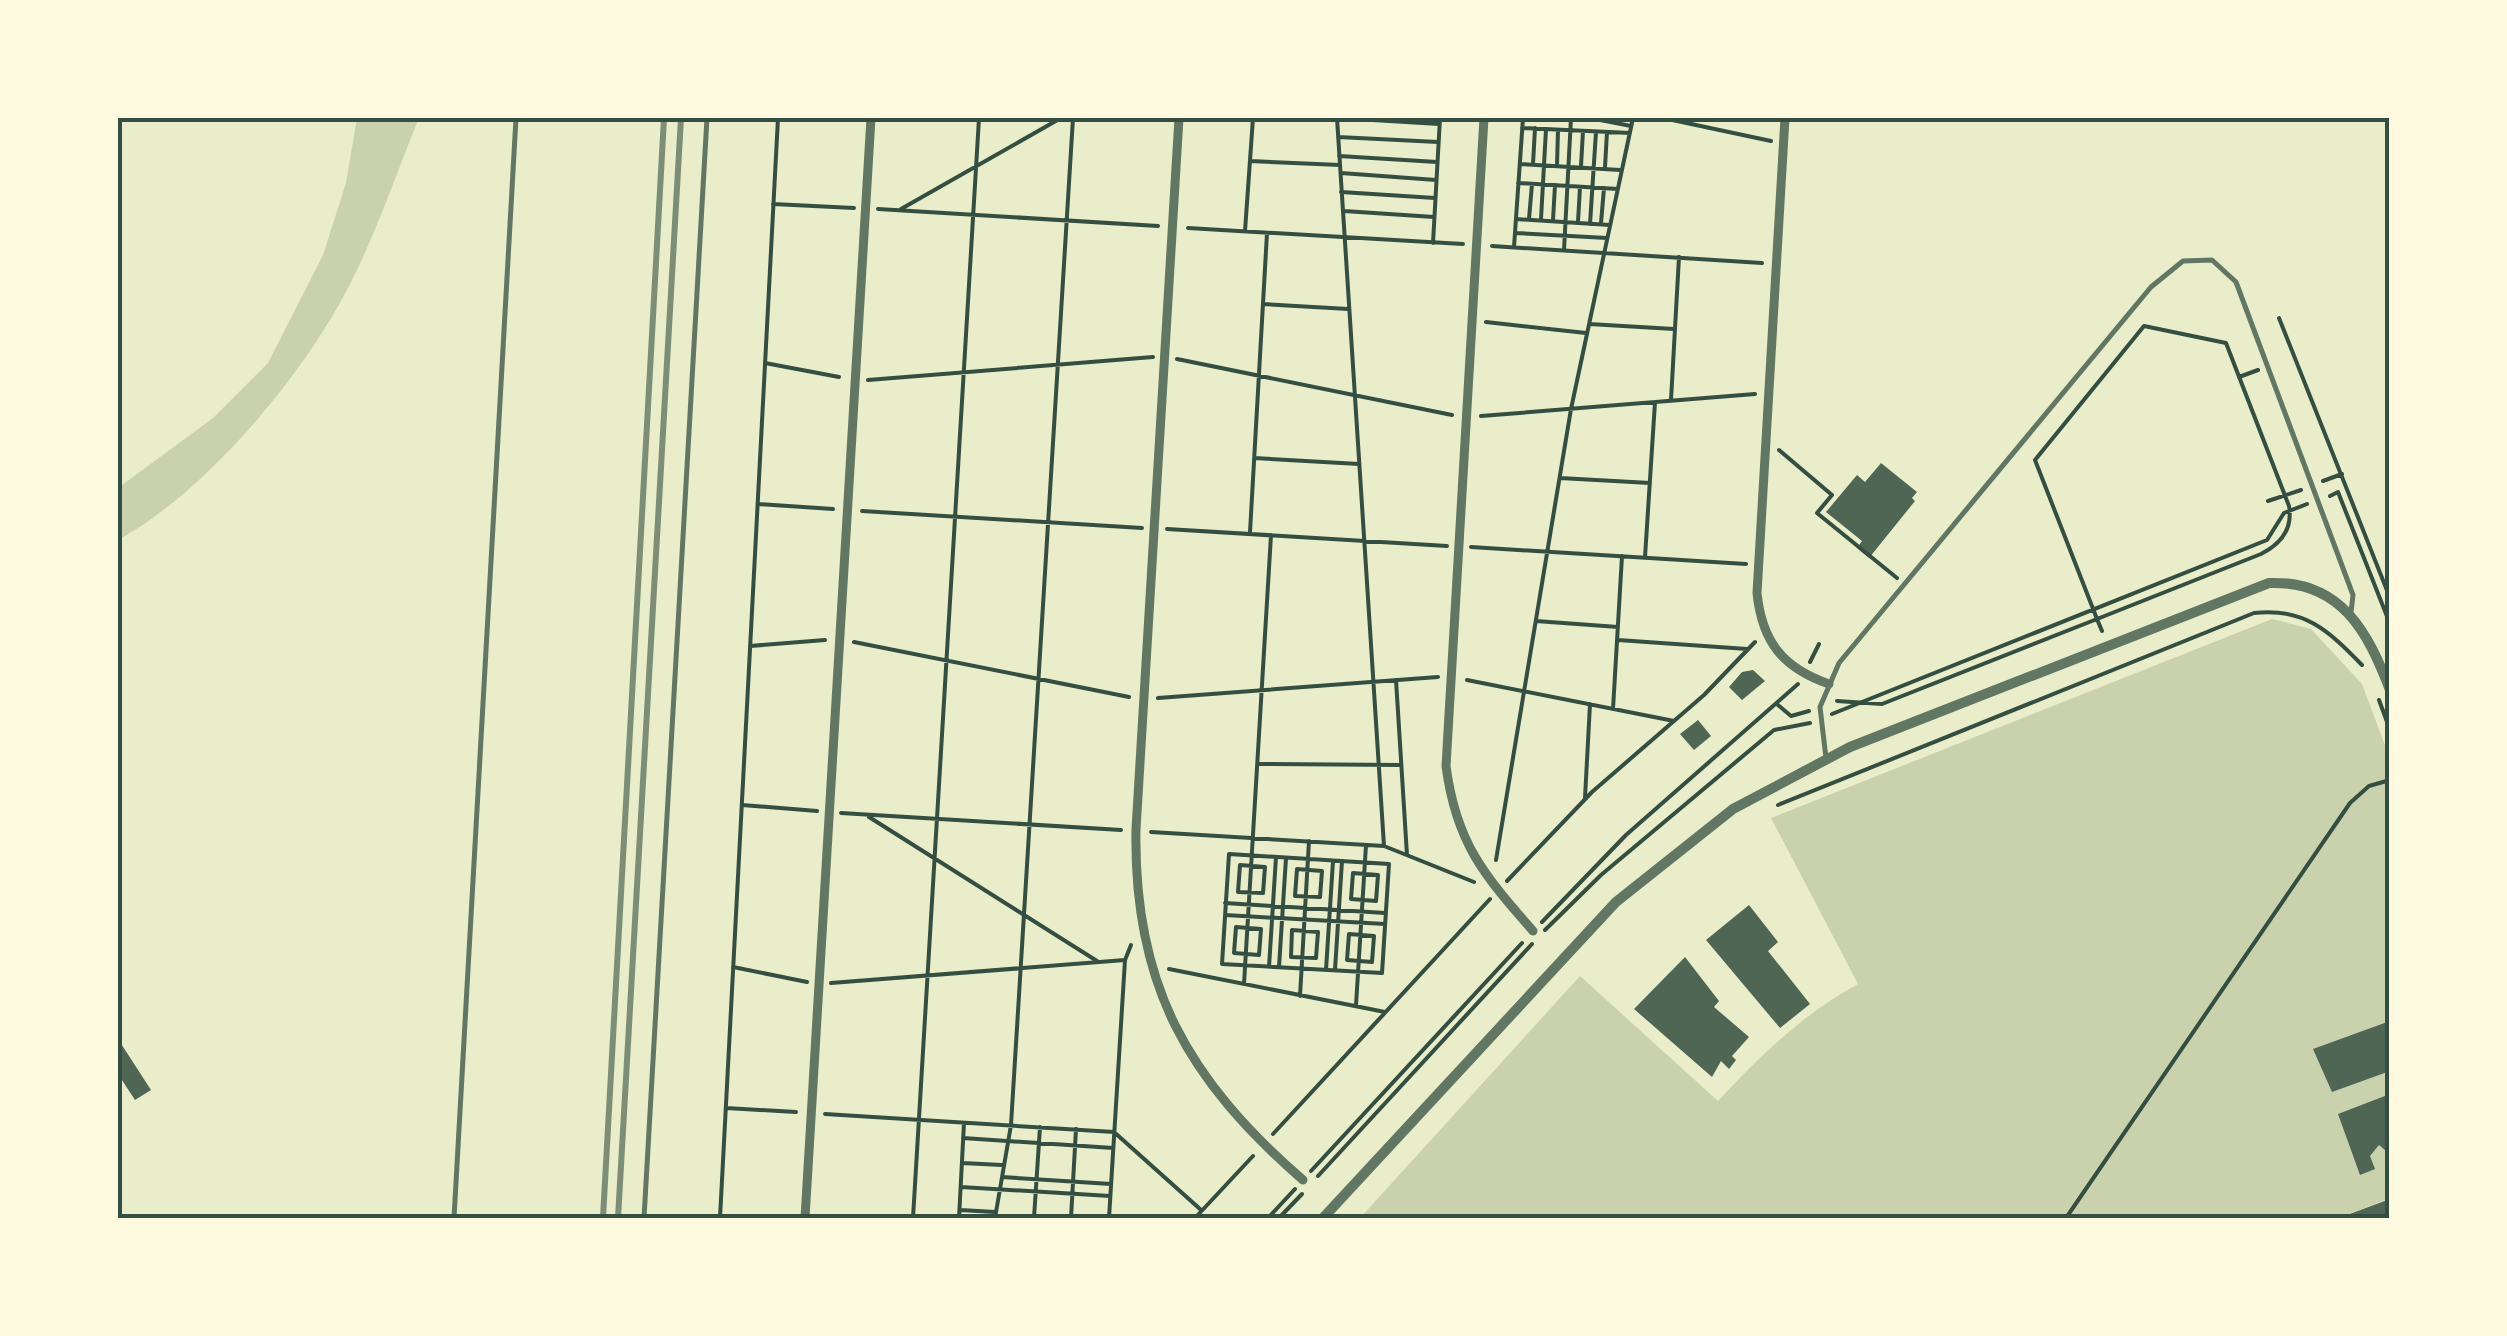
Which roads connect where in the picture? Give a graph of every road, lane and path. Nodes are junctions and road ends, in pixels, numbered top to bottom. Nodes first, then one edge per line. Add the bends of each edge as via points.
1 (516, 118) edge
2 (706, 118) edge
3 (778, 118) edge
4 (871, 118) edge
5 (979, 118) edge
6 (1049, 118) edge
7 (1062, 118) edge
8 (1073, 118) edge
9 (1179, 118) edge
10 (1253, 118) edge
11 (1337, 118) edge
12 (1484, 118) edge
13 (1523, 118) edge
14 (1571, 118) edge
15 (1590, 118) edge
16 (1634, 118) edge
17 (1663, 118) edge
18 (1785, 118) edge
19 (1440, 121) edge
20 (1048, 125) junction
21 (1631, 126) junction
22 (1522, 128) junction
23 (1534, 128) junction
24 (1546, 129) junction
25 (1558, 130) junction
26 (1571, 130) junction
27 (1584, 131) junction
28 (1596, 132) junction
29 (1607, 132) junction
30 (1630, 134) junction
31 (1338, 137) junction
32 (1438, 142) junction
33 (1784, 143) junction
34 (1339, 156) junction
35 (1250, 160) junction
36 (1437, 162) junction
37 (1520, 164) junction
38 (1533, 165) junction
39 (976, 166) junction
40 (1544, 166) junction
41 (1556, 166) junction
42 (1568, 167) junction
43 (1581, 168) junction
44 (1593, 168) junction
45 (1340, 169) junction
46 (1605, 169) junction
47 (1622, 170) junction
48 (1436, 180) junction
49 (1518, 183) junction
50 (1532, 184) junction
51 (1543, 184) junction
52 (1556, 185) junction
53 (1568, 186) junction
54 (1580, 187) junction
55 (1592, 188) junction
56 (1604, 188) junction
57 (1618, 189) junction
58 (1342, 192) junction
59 (1435, 198) junction
60 (774, 204) junction
61 (866, 208) junction
62 (899, 210) junction
63 (1343, 210) junction
64 (973, 215) junction
65 (1434, 218) junction
66 (1066, 220) junction
67 (1516, 220) junction
68 (1529, 220) junction
69 (1541, 221) junction
70 (1553, 222) junction
71 (1566, 223) junction
72 (1578, 224) junction
73 (1590, 224) junction
74 (1601, 225) junction
75 (1610, 226) junction
76 (1172, 227) junction
77 (1245, 231) junction
78 (1267, 233) junction
79 (1515, 233) junction
80 (1565, 236) junction
81 (1344, 237) junction
82 (1608, 238) junction
83 (1432, 242) junction
84 (1476, 245) junction
85 (1514, 248) junction
86 (1564, 250) junction
87 (1604, 253) junction
88 (1679, 258) junction
89 (1776, 264) junction
90 (1263, 304) junction
91 (1349, 309) junction
92 (2279, 318) dead end
93 (1472, 321) junction
94 (1589, 324) junction
95 (1675, 329) junction
96 (1587, 333) junction
97 (1164, 356) junction
98 (765, 362) junction
99 (1058, 365) junction
100 (964, 372) junction
101 (1259, 376) junction
102 (856, 381) junction
103 (1768, 392) junction
104 (1355, 395) junction
105 (1671, 400) junction
106 (1655, 402) junction
107 (1571, 409) junction
108 (1466, 418) junction
109 (1765, 446) junction
110 (1254, 458) junction
111 (1359, 464) junction
112 (1560, 478) junction
113 (1650, 483) junction
114 (2338, 492) dead end
115 (758, 504) junction
116 (848, 510) junction
117 (955, 516) junction
118 (1048, 522) junction
119 (1154, 528) junction
120 (1250, 534) junction
121 (1272, 536) junction
122 (1364, 541) junction
123 (1458, 546) junction
124 (1547, 552) junction
125 (1622, 556) junction
126 (1645, 558) junction
127 (1758, 565) junction
128 (1904, 584) junction
129 (2390, 598) edge
130 (2350, 612) junction
131 (2098, 619) junction
132 (1536, 622) junction
133 (2390, 624) edge
134 (1618, 626) junction
135 (1765, 630) junction
136 (840, 639) junction
137 (1618, 640) junction
138 (2106, 644) junction
139 (750, 646) junction
140 (1749, 649) junction
141 (946, 660) junction
142 (2115, 668) junction
143 (2368, 672) dead end
144 (1450, 676) junction
145 (1038, 679) junction
146 (1396, 680) junction
147 (1373, 682) junction
148 (1829, 684) junction
149 (2374, 687) dead end
150 (1262, 690) junction
151 (2390, 690) edge
152 (1524, 691) junction
153 (1144, 700) junction
154 (1590, 704) junction
155 (1778, 706) dead end
156 (1820, 707) junction
157 (1614, 709) junction
158 (1674, 721) junction
159 (2390, 730) edge
160 (1826, 758) junction
161 (1378, 763) junction
162 (1258, 764) junction
163 (1401, 765) junction
164 (2390, 780) edge
165 (1585, 798) junction
166 (1765, 810) dead end
167 (865, 814) dead end
168 (1310, 842) dead end
169 (1366, 845) dead end
170 (1384, 846) dead end
171 (1252, 856) junction
172 (1407, 856) dead end
173 (1276, 857) junction
174 (934, 858) junction
175 (1286, 858) junction
176 (1308, 859) junction
177 (1333, 861) junction
178 (1342, 861) junction
179 (1366, 863) junction
180 (1251, 866) junction
181 (1308, 870) junction
182 (1365, 874) junction
183 (1494, 890) junction
184 (1250, 892) junction
185 (1306, 896) junction
186 (1363, 900) junction
187 (1226, 903) junction
188 (1249, 905) junction
189 (1273, 906) junction
190 (1283, 907) junction
191 (1306, 908) junction
192 (1330, 910) junction
193 (1339, 910) junction
194 (1362, 912) junction
195 (1225, 914) junction
196 (1386, 914) junction
197 (1024, 915) junction
198 (1248, 916) junction
199 (1272, 918) junction
200 (1282, 918) junction
201 (1305, 919) junction
202 (1329, 921) junction
203 (1338, 921) junction
204 (1362, 923) junction
205 (1386, 924) junction
206 (1248, 928) junction
207 (1304, 931) junction
208 (1533, 931) dead end
209 (1361, 935) junction
210 (1142, 936) junction
211 (1246, 954) junction
212 (1303, 957) junction
213 (1125, 960) junction
214 (1359, 961) junction
215 (1098, 962) junction
216 (1150, 966) junction
217 (1245, 966) junction
218 (733, 967) junction
219 (1269, 967) junction
220 (1279, 967) junction
221 (1021, 968) junction
222 (1302, 968) junction
223 (1326, 970) junction
224 (1335, 970) junction
225 (1358, 972) junction
226 (927, 976) junction
227 (819, 984) junction
228 (1244, 984) junction
229 (1300, 996) junction
230 (1356, 1007) junction
231 (1385, 1012) junction
232 (726, 1108) junction
233 (812, 1113) junction
234 (918, 1120) junction
235 (964, 1122) junction
236 (1011, 1126) junction
237 (1040, 1127) junction
238 (1076, 1130) junction
239 (1114, 1132) junction
240 (963, 1138) junction
241 (1008, 1141) junction
242 (1038, 1143) junction
243 (1263, 1145) junction
244 (1075, 1146) junction
245 (1113, 1148) junction
246 (962, 1163) junction
247 (1004, 1165) junction
248 (1002, 1177) junction
249 (1036, 1179) junction
250 (1304, 1180) dead end
251 (1073, 1182) junction
252 (1111, 1184) junction
253 (961, 1186) junction
254 (1000, 1189) junction
255 (1036, 1192) junction
256 (1072, 1194) junction
257 (1110, 1196) junction
258 (960, 1210) junction
259 (1202, 1211) junction
260 (995, 1215) edge
261 (454, 1218) edge
262 (644, 1218) edge
263 (720, 1218) edge
264 (805, 1218) edge
265 (912, 1218) edge
266 (959, 1218) edge
267 (1034, 1218) edge
268 (1071, 1218) edge
269 (1109, 1218) edge
270 (1195, 1218) edge
271 (1323, 1218) edge
272 (2066, 1218) edge

1 - 261 lane
2 - 262 lane
3 - 60 path
4 - 61 street
5 - 39 path
6 - 20 path
7 - 20 path
8 - 66 path
9 - 76 street
10 - 35 path
11 - 19 path
11 - 31 path
12 - 84 street
13 - 22 path
14 - 26 path
15 - 21 path
16 - 21 path
17 - 33 path
18 - 33 street
19 - 32 path
20 - 39 path
21 - 30 path
22 - 23 path
22 - 37 path
23 - 24 path
23 - 38 path
24 - 25 path
24 - 40 path
25 - 26 path
25 - 41 path
26 - 27 path
26 - 42 path
27 - 28 path
27 - 43 path
28 - 29 path
28 - 44 path
29 - 30 path
29 - 46 path
30 - 47 path
31 - 32 path
31 - 34 path
32 - 36 path
33 - 89 street
34 - 36 path
34 - 45 path
35 - 45 path
35 - 77 path
36 - 48 path
37 - 38 path
37 - 49 path
38 - 40 path
39 - 62 path
39 - 64 path
40 - 41 path
40 - 51 path
41 - 42 path
42 - 43 path
42 - 53 path
43 - 44 path
44 - 46 path
44 - 55 path
45 - 48 path
45 - 58 path
46 - 47 path
47 - 57 path
48 - 59 path
49 - 50 path
49 - 67 path
50 - 51 path
50 - 68 path
51 - 52 path
51 - 69 path
52 - 53 path
52 - 70 path
53 - 54 path
53 - 71 path
54 - 55 path
54 - 72 path
55 - 56 path
55 - 73 path
56 - 57 path
56 - 74 path
57 - 75 path
58 - 59 path
58 - 63 path
59 - 65 path
60 - 61 path
60 - 98 path
61 - 62 path
61 - 102 street
62 - 64 path
63 - 65 path
63 - 81 path
64 - 66 path
64 - 100 path
65 - 83 path
66 - 76 path
66 - 99 path
67 - 68 path
67 - 79 path
68 - 69 path
69 - 70 path
70 - 71 path
71 - 72 path
71 - 80 path
72 - 73 path
73 - 74 path
74 - 75 path
75 - 82 path
76 - 77 path
76 - 97 street
77 - 78 path
78 - 81 path
78 - 90 path
79 - 80 path
79 - 85 path
80 - 82 path
80 - 86 path
81 - 83 path
81 - 91 path
82 - 87 path
83 - 84 path
84 - 85 path
84 - 93 street
85 - 86 path
86 - 87 path
87 - 88 path
87 - 94 path
88 - 89 path
88 - 95 path
89 - 103 street
90 - 91 path
90 - 101 path
91 - 104 path
92 - 129 path
93 - 96 path
93 - 108 street
94 - 95 path
94 - 96 path
95 - 105 path
96 - 107 path
97 - 99 path
97 - 101 path
97 - 119 street
98 - 102 path
98 - 115 path
99 - 100 path
99 - 118 path
100 - 102 path
100 - 117 path
101 - 104 path
101 - 110 path
102 - 116 street
103 - 105 path
103 - 109 street
104 - 108 path
104 - 111 path
105 - 106 path
106 - 107 path
106 - 113 path
107 - 108 path
107 - 112 path
108 - 123 street
109 - 127 street
109 - 128 path via 1775,447 1832,495 1817,512
110 - 111 path
110 - 120 path
111 - 122 path
112 - 113 path
112 - 124 path
113 - 126 path
114 - 133 path
115 - 116 path
115 - 139 path
116 - 117 path
116 - 136 street
117 - 118 path
117 - 141 path
118 - 119 path
118 - 145 path
119 - 120 path
119 - 153 street
120 - 121 path
121 - 122 path
121 - 150 path
122 - 123 path
122 - 147 path
123 - 124 path
123 - 144 street
124 - 125 path
124 - 132 path
125 - 126 path
125 - 134 path
126 - 127 path
127 - 135 street
128 - 130 lane via 2158,280 2177,264 2200,258 2228,271 2239,290 2353,595
128 - 148 lane
130 - 138 street via 2313,588 2270,583
130 - 151 street via 2368,635
131 - 131 path via 2261,554 2284,537 2289,506 2226,342 2144,326 2035,460
131 - 138 path
131 - 156 path via 1882,704 1845,698
132 - 134 path
132 - 152 path
134 - 137 path
135 - 140 path
135 - 148 street via 1784,662
136 - 139 path
136 - 141 path
136 - 227 street
137 - 140 path
137 - 157 path
138 - 142 path
138 - 160 street
139 - 218 path
140 - 158 path
141 - 145 path
141 - 174 path
142 - 143 path via 2254,613 2289,612 2318,624
142 - 166 path
144 - 146 path
144 - 152 path
144 - 183 street via 1451,798 1464,841
145 - 153 path
145 - 197 path
146 - 147 path
146 - 163 path
147 - 150 path
147 - 161 path
148 - 156 lane
149 - 159 path
150 - 153 path
150 - 162 path
152 - 154 path
152 - 183 path
153 - 210 street via 1135,864
154 - 157 path
154 - 165 path
155 - 156 path via 1792,716
156 - 160 lane
157 - 158 path
158 - 165 path
160 - 271 street via 1712,823 1616,902
161 - 162 path
161 - 163 path
161 - 170 path
162 - 171 path
163 - 172 path
164 - 272 path via 2350,803
165 - 183 path
167 - 174 path
168 - 176 path
169 - 179 path
171 - 173 path
171 - 180 path
171 - 187 path via 1228,854
173 - 175 path
173 - 189 path
174 - 197 path
174 - 226 path
175 - 176 path
175 - 190 path
176 - 177 path
176 - 181 path
177 - 178 path
177 - 192 path
178 - 179 path
178 - 193 path
179 - 182 path
179 - 196 path via 1390,864
180 - 184 path
180 - 184 path via 1240,865 1238,892
180 - 184 path via 1266,867 1263,893
181 - 185 path
181 - 185 path via 1297,869 1295,896
181 - 185 path via 1322,871 1320,897
182 - 186 path
182 - 186 path via 1353,873 1351,899
182 - 186 path via 1378,875 1376,901
183 - 208 street
183 - 231 path
184 - 188 path
185 - 191 path
186 - 194 path
187 - 188 path
187 - 195 path
188 - 189 path
188 - 198 path
189 - 190 path
189 - 199 path
190 - 191 path
190 - 200 path
191 - 192 path
191 - 201 path
192 - 193 path
192 - 202 path
193 - 194 path
193 - 203 path
194 - 196 path
194 - 204 path
195 - 198 path
195 - 217 path via 1222,964
196 - 205 path
197 - 215 path
197 - 221 path
198 - 199 path
198 - 206 path
199 - 200 path
199 - 219 path
200 - 201 path
200 - 220 path
201 - 202 path
201 - 207 path
202 - 203 path
202 - 223 path
203 - 204 path
203 - 224 path
204 - 205 path
204 - 209 path
205 - 225 path via 1382,973
206 - 211 path
206 - 211 path via 1236,927 1234,954
206 - 211 path via 1262,929 1260,955
207 - 212 path
207 - 212 path via 1292,930 1291,956
207 - 212 path via 1318,932 1316,958
209 - 214 path
209 - 214 path via 1349,934 1347,960
209 - 214 path via 1374,936 1372,962
210 - 213 path
210 - 216 street
211 - 217 path
212 - 222 path
213 - 215 path
213 - 239 path
214 - 225 path
215 - 221 path
216 - 228 path
216 - 243 street via 1172,1024 1205,1079
217 - 219 path
217 - 228 path
218 - 227 path
218 - 232 path
219 - 220 path
220 - 222 path
221 - 226 path
221 - 236 path
222 - 223 path
222 - 229 path
223 - 224 path
224 - 225 path
225 - 230 path
226 - 227 path
226 - 234 path
227 - 233 street
228 - 229 path
229 - 230 path
230 - 231 path
231 - 243 path
232 - 233 path
232 - 263 path
233 - 234 path
233 - 264 street
234 - 235 path
234 - 265 path
235 - 236 path
235 - 240 path
236 - 237 path
236 - 241 path
237 - 238 path
237 - 242 path
238 - 239 path
238 - 244 path
239 - 245 path
239 - 259 path
240 - 241 path
240 - 246 path
241 - 242 path
241 - 247 path
242 - 244 path
242 - 249 path
243 - 250 street
243 - 259 path
244 - 245 path
244 - 251 path
245 - 252 path
246 - 247 path
246 - 253 path
247 - 248 path
248 - 249 path
248 - 254 path
249 - 251 path
249 - 255 path
251 - 252 path
251 - 256 path
252 - 257 path
253 - 254 path
253 - 258 path
254 - 255 path
254 - 260 path
255 - 256 path
255 - 267 path
256 - 257 path
256 - 268 path
257 - 269 path
258 - 260 path
258 - 266 path
259 - 270 path

